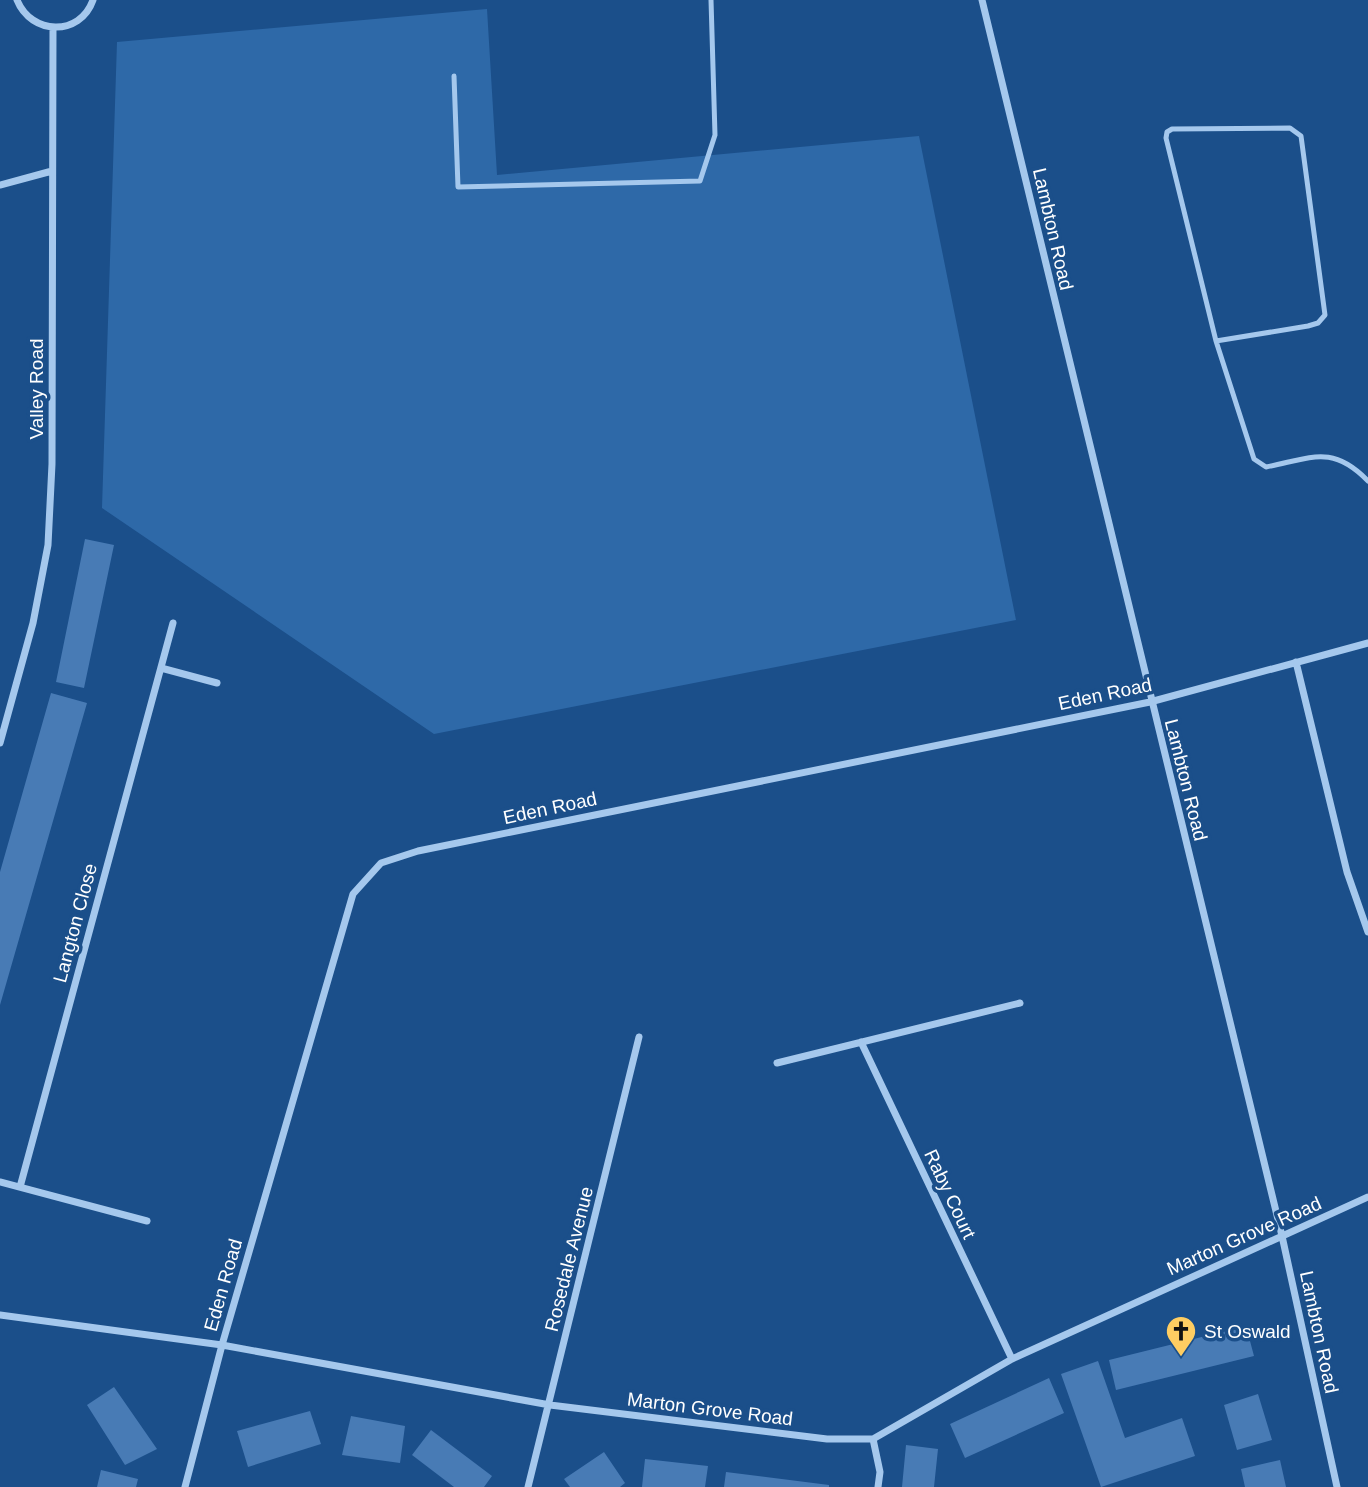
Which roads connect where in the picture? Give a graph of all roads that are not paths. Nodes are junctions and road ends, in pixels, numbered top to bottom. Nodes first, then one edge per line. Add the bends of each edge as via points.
1 (17, 0) edge
2 (93, 0) edge
3 (711, 0) edge
4 (982, 0) edge
5 (53, 28) junction
6 (454, 76) dead end
7 (52, 171) junction
8 (0, 185) edge
9 (1216, 341) junction
10 (1368, 481) edge
11 (173, 623) dead end
12 (1368, 643) edge
13 (1296, 662) junction
14 (161, 668) junction
15 (217, 683) dead end
16 (1150, 702) junction
17 (0, 743) edge
18 (1368, 932) edge
19 (1020, 1003) dead end
20 (639, 1037) dead end
21 (861, 1042) junction
22 (777, 1063) dead end
23 (0, 1182) edge
24 (20, 1187) junction
25 (1368, 1197) edge
26 (147, 1222) dead end
27 (1282, 1236) junction
28 (0, 1315) edge
29 (222, 1345) junction
30 (1012, 1359) junction
31 (550, 1405) junction
32 (873, 1439) junction
33 (184, 1487) edge
34 (528, 1487) edge
35 (878, 1487) edge
36 (1337, 1487) edge

1 - 5 street via 38,25
2 - 5 street via 83,17 69,26
3 - 6 lane via 715,135 700,181 458,187
4 - 16 street, Lambton Road
5 - 7 street, Valley Road
7 - 8 street
7 - 17 street, Valley Road via 48,545 33,623
9 - 9 lane via 1167,132 1290,128 1301,136 1325,315 1308,326
9 - 10 lane via 1250,452 1259,465 1322,456 1341,458
11 - 14 street, Langton Close
12 - 13 street, Eden Road
13 - 16 street, Eden Road
13 - 18 street via 1347,872
14 - 15 street
14 - 24 street, Langton Close
16 - 27 street, Lambton Road
16 - 29 street, Eden Road via 418,851 381,863 353,894
19 - 21 street
20 - 31 street, Rosedale Avenue
21 - 22 street
21 - 30 street, Raby Court
23 - 24 street
24 - 26 street
25 - 27 street, Marton Grove Road
27 - 30 street, Marton Grove Road
27 - 36 street, Lambton Road
28 - 29 street, Marton Grove Road
29 - 31 street, Marton Grove Road
29 - 33 street, Eden Road
30 - 32 street, Marton Grove Road
31 - 32 street, Marton Grove Road via 827,1439
31 - 34 street, Rosedale Avenue
32 - 35 street via 880,1472

